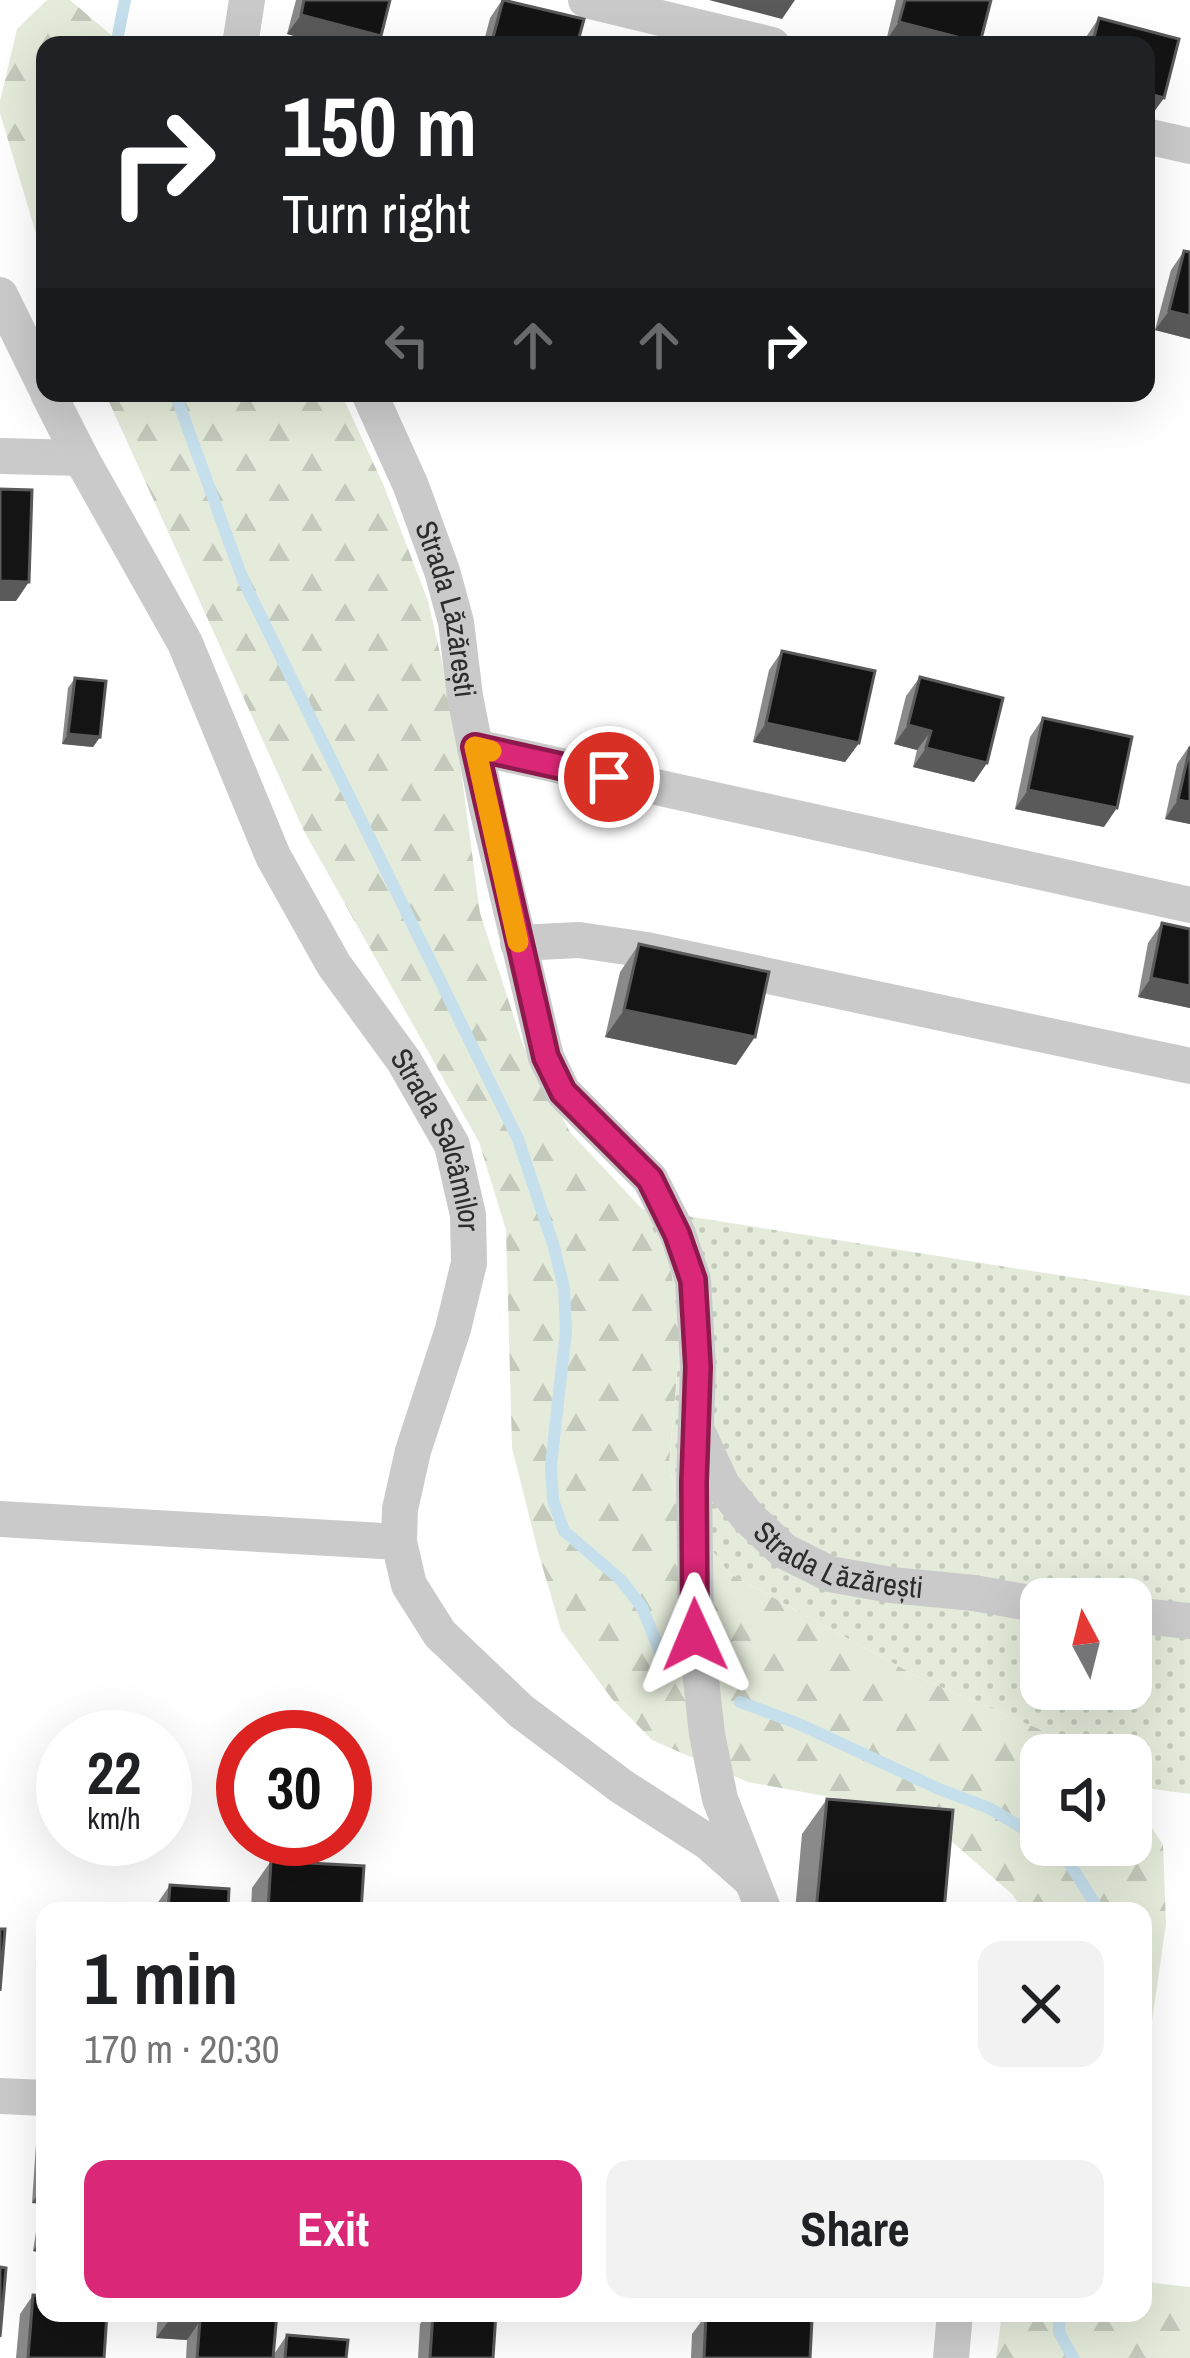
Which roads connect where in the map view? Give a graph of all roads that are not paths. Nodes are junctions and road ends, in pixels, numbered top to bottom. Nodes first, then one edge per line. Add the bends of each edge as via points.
1 (247, 0) edge
2 (586, 0) edge
3 (241, 36) edge
4 (735, 36) edge
5 (1155, 138) edge
6 (1190, 146) edge
7 (0, 295) edge
8 (36, 367) edge
9 (53, 402) edge
10 (373, 402) edge
11 (0, 456) edge
12 (81, 458) junction
13 (475, 747) junction
14 (1190, 905) edge
15 (518, 944) junction
16 (1190, 1066) edge
17 (695, 1428) junction
18 (0, 1519) edge
19 (399, 1542) junction
20 (1020, 1601) edge
21 (1152, 1617) edge
22 (1190, 1621) edge
23 (758, 1896) edge
24 (0, 2096) edge
25 (36, 2098) edge
26 (954, 2322) edge
27 (951, 2358) edge

1 - 3 street
2 - 4 street
5 - 6 street
7 - 8 street, Strada Salcâmilor
9 - 12 street, Strada Salcâmilor
10 - 13 street, Strada Lăzărești via 442,571
11 - 12 street
12 - 19 street, Strada Salcâmilor via 185,643 273,856 452,1145 469,1215 469,1263 413,1451
13 - 14 street
13 - 15 street, Strada Lăzărești
15 - 16 street via 579,940 647,950
15 - 17 street, Strada Lăzărești via 546,1057 563,1092 650,1179 677,1234 693,1280
17 - 20 street, Strada Lăzărești via 722,1485 784,1551 830,1574
17 - 23 street, Strada Lăzărești via 695,1635 707,1734 720,1799
18 - 19 street
19 - 23 street, Strada Salcâmilor via 409,1585 440,1634 521,1711 707,1842
21 - 22 street
24 - 25 street
26 - 27 street

